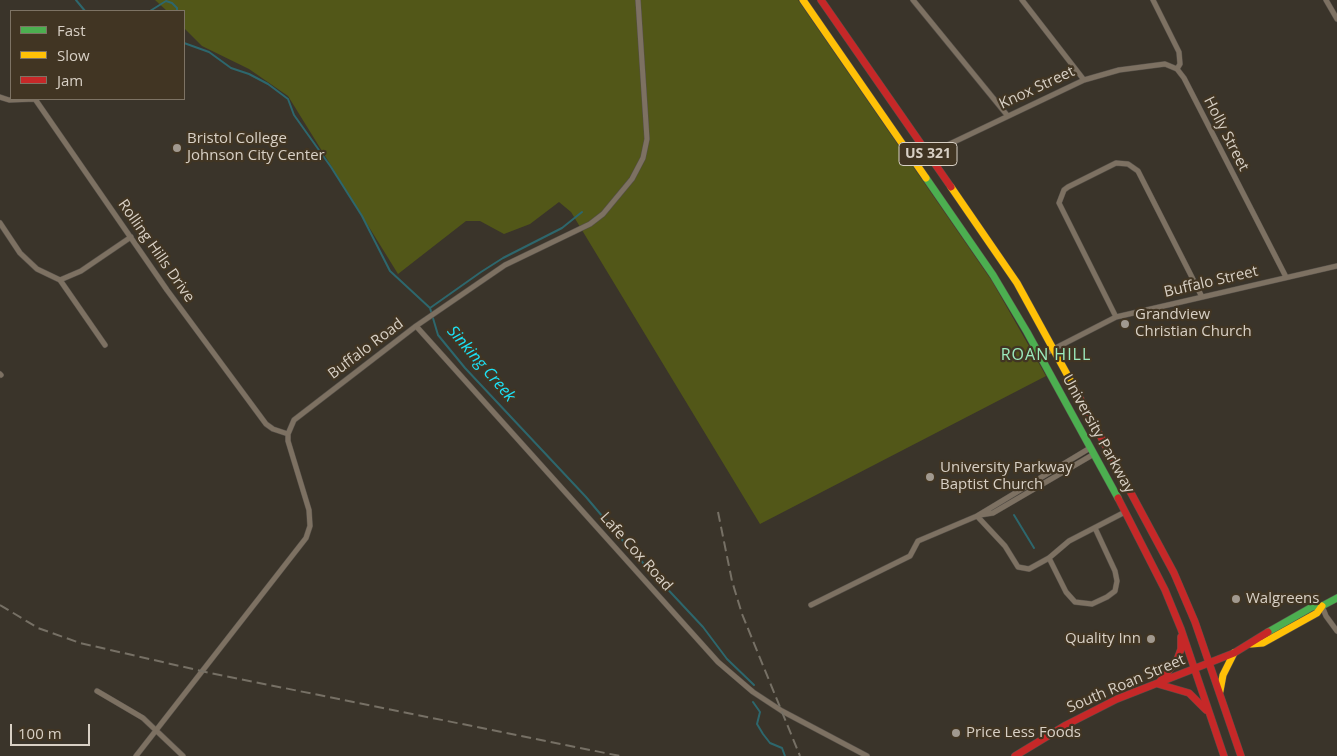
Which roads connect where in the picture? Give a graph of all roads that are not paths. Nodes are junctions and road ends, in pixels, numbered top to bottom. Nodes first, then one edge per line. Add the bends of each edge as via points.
1 (638, 0) edge
2 (803, 0) edge
3 (821, 0) edge
4 (913, 0) edge
5 (1022, 0) edge
6 (1153, 0) edge
7 (1326, 0) edge
8 (1337, 19) edge
9 (848, 38) junction
10 (835, 46) junction
11 (1177, 69) junction
12 (1084, 80) junction
13 (0, 97) edge
14 (9, 100) joint
15 (36, 100) edge
16 (0, 102) edge
17 (1007, 115) junction
18 (927, 153) junction
19 (914, 161) junction
20 (0, 223) edge
21 (131, 237) junction
22 (993, 248) junction
23 (980, 257) junction
24 (1337, 266) edge
25 (1286, 277) junction
26 (60, 280) junction
27 (1202, 297) junction
28 (1116, 317) junction
29 (416, 326) junction
30 (105, 345) dead end
31 (1054, 350) junction
32 (1040, 356) junction
33 (1092, 419) junction
34 (1079, 426) junction
35 (288, 434) junction
36 (1092, 451) junction
37 (1139, 505) junction
38 (1125, 512) junction
39 (977, 516) junction
40 (1096, 528) junction
41 (1049, 558) junction
42 (1337, 598) edge
43 (811, 605) dead end
44 (1322, 606) junction
45 (1181, 629) junction
46 (1337, 631) edge
47 (1234, 653) junction
48 (1209, 663) junction
49 (1195, 670) junction
50 (1158, 684) junction
51 (97, 691) dead end
52 (1220, 697) junction
53 (1210, 714) junction
54 (155, 732) junction
55 (1223, 755) edge
56 (136, 756) edge
57 (183, 756) edge
58 (867, 756) edge
59 (1015, 756) edge
60 (1240, 756) edge

1 - 29 street, Buffalo Road via 646,139 638,169 611,205 590,224 505,265
2 - 10 main road, University Parkway / US 321
3 - 9 main road, University Parkway / US 321
4 - 17 street
5 - 12 street
6 - 11 street, Holly Street via 1179,52
7 - 8 street
9 - 10 main road
9 - 18 main road, University Parkway / US 321
10 - 19 main road, University Parkway / US 321
11 - 12 street, Knox Street via 1165,64 1148,65
11 - 25 street, Holly Street
12 - 17 street, Knox Street
13 - 14 street, Rolling Hills Drive
14 - 16 street
15 - 21 street, Rolling Hills Drive
17 - 18 street, Knox Street
18 - 19 street, Knox Street
18 - 22 main road, University Parkway / US 321
19 - 23 main road, University Parkway / US 321
20 - 26 street via 20,253 37,270
21 - 26 street
21 - 35 street, Rolling Hills Drive via 266,424
22 - 23 main road
22 - 31 main road, University Parkway / US 321 via 1017,283
23 - 32 main road, University Parkway / US 321
24 - 25 street, Buffalo Street
25 - 27 street, Buffalo Street
26 - 30 street
27 - 28 street, Buffalo Street
27 - 28 street via 1138,171 1128,164 1116,164 1068,187 1059,203
28 - 31 street, Buffalo Street
29 - 35 street, Buffalo Road via 294,420
29 - 58 street, Lafe Cox Road via 718,662 753,692 782,711
31 - 32 street, Buffalo Street
31 - 33 main road, University Parkway / US 321
32 - 34 main road, University Parkway / US 321
33 - 34 main road
33 - 37 main road, University Parkway / US 321
34 - 36 main road, University Parkway / US 321
35 - 54 street via 309,510 310,526 306,538
36 - 38 main road, University Parkway / US 321
36 - 39 street
37 - 38 main road
37 - 48 main road, University Parkway / US 321 via 1187,602
38 - 40 street
38 - 45 main road, University Parkway / US 321
39 - 41 street via 1005,546 1018,567 1029,569
39 - 43 street via 918,541 910,556
40 - 41 street via 1069,541
40 - 41 street via 1115,571 1114,591 1107,597 1092,604 1075,602 1066,592
42 - 44 main road, South Roan Street
44 - 46 street
44 - 47 main road, South Roan Street via 1316,613 1263,643 1251,644
45 - 49 main road, University Parkway / US 321
45 - 50 main road via 1180,655
47 - 48 main road, South Roan Street
47 - 52 main road via 1223,675
48 - 49 main road, South Roan Street
48 - 52 main road, University Parkway / US 321
49 - 50 main road, South Roan Street
49 - 53 main road, University Parkway / US 321
50 - 53 main road via 1189,693
50 - 59 main road, South Roan Street via 1117,699
51 - 54 street via 136,714
52 - 60 main road, University Parkway / US 321
53 - 55 main road, University Parkway / US 321
54 - 56 street
54 - 57 street

